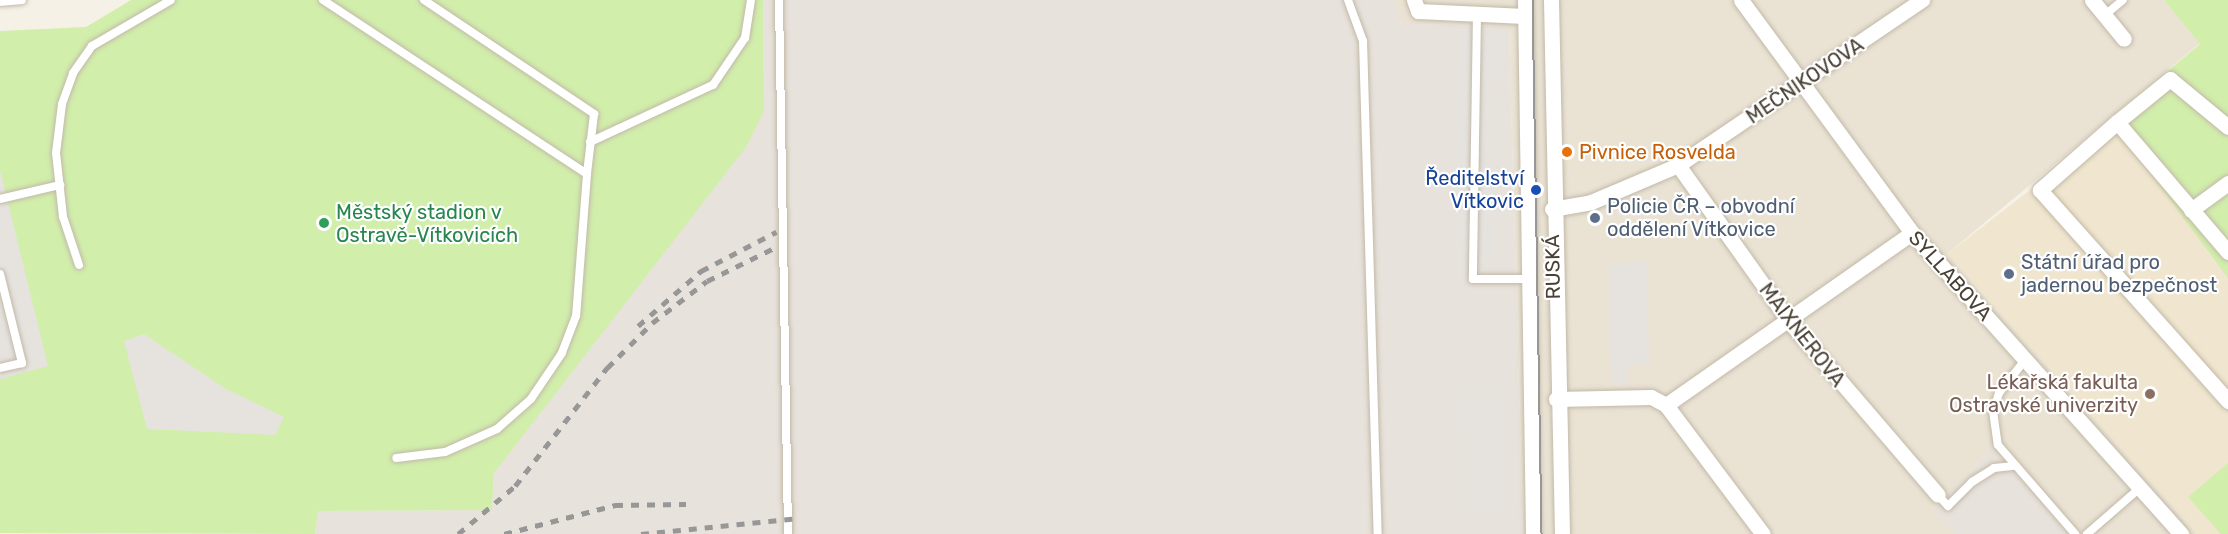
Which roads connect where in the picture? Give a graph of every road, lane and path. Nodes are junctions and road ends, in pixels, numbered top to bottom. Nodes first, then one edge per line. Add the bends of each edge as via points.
1 (22, 0) edge
2 (171, 0) edge
3 (323, 0) edge
4 (424, 0) edge
5 (751, 0) edge
6 (779, 0) edge
7 (1348, 0) edge
8 (1525, 0) edge
9 (1551, 0) edge
10 (1741, 0) edge
11 (1923, 0) edge
12 (2092, 0) edge
13 (2123, 0) edge
14 (0, 2) edge
15 (1416, 5) edge
16 (1477, 14) junction
17 (2105, 15) junction
18 (1525, 16) junction
19 (2124, 39) dead end
20 (1803, 85) junction
21 (2116, 122) junction
22 (2228, 127) edge
23 (591, 142) junction
24 (1678, 165) junction
25 (587, 174) junction
26 (2228, 183) edge
27 (60, 185) junction
28 (0, 199) edge
29 (1552, 208) junction
30 (2191, 210) junction
31 (1912, 233) junction
32 (2228, 252) edge
33 (80, 265) dead end
34 (0, 274) edge
35 (1528, 279) junction
36 (1788, 320) junction
37 (2025, 360) junction
38 (0, 368) edge
39 (1556, 399) junction
40 (2228, 401) edge
41 (1666, 405) junction
42 (396, 458) dead end
43 (2012, 466) junction
44 (2140, 488) junction
45 (1938, 495) joint
46 (788, 534) edge
47 (1378, 534) edge
48 (1533, 534) edge
49 (1562, 534) edge
50 (1763, 534) edge
51 (2075, 534) edge
52 (2087, 534) edge
53 (2181, 534) edge

1 - 14 lane
2 - 27 lane via 93,46 73,72 61,114
3 - 25 lane
4 - 23 lane via 594,114
5 - 23 lane via 745,38 713,85
6 - 46 lane
7 - 47 lane via 1363,41
8 - 18 street, RUSKÁ
9 - 29 street, RUSKÁ
10 - 20 street, SYLLABOVA
11 - 20 street, MEČNIKOVOVA
12 - 17 street
13 - 17 lane
15 - 16 street
16 - 18 street
16 - 35 lane via 1473,279
17 - 19 street
18 - 35 street, RUSKÁ
20 - 24 street, MEČNIKOVOVA
20 - 31 street, SYLLABOVA
21 - 22 street via 2170,79
21 - 30 street
21 - 40 street via 2040,190
23 - 25 lane
24 - 29 street, MEČNIKOVOVA via 1591,202
24 - 36 street, MAIXNEROVA
25 - 42 lane via 576,316 562,353 531,399 497,429 445,452
26 - 30 street
27 - 28 lane
27 - 33 lane via 63,218
29 - 39 street, RUSKÁ
30 - 32 street
31 - 36 street
31 - 37 street, SYLLABOVA
34 - 38 lane via 22,363
35 - 48 street, RUSKÁ
36 - 41 street
36 - 45 street, MAIXNEROVA
37 - 43 lane via 2008,378 1993,411 1998,445
37 - 44 street, SYLLABOVA
39 - 41 street via 1651,397
39 - 49 street, RUSKÁ
41 - 50 street
43 - 45 lane via 1994,468 1972,482 1948,506
43 - 51 lane
44 - 52 lane
44 - 53 street, SYLLABOVA

